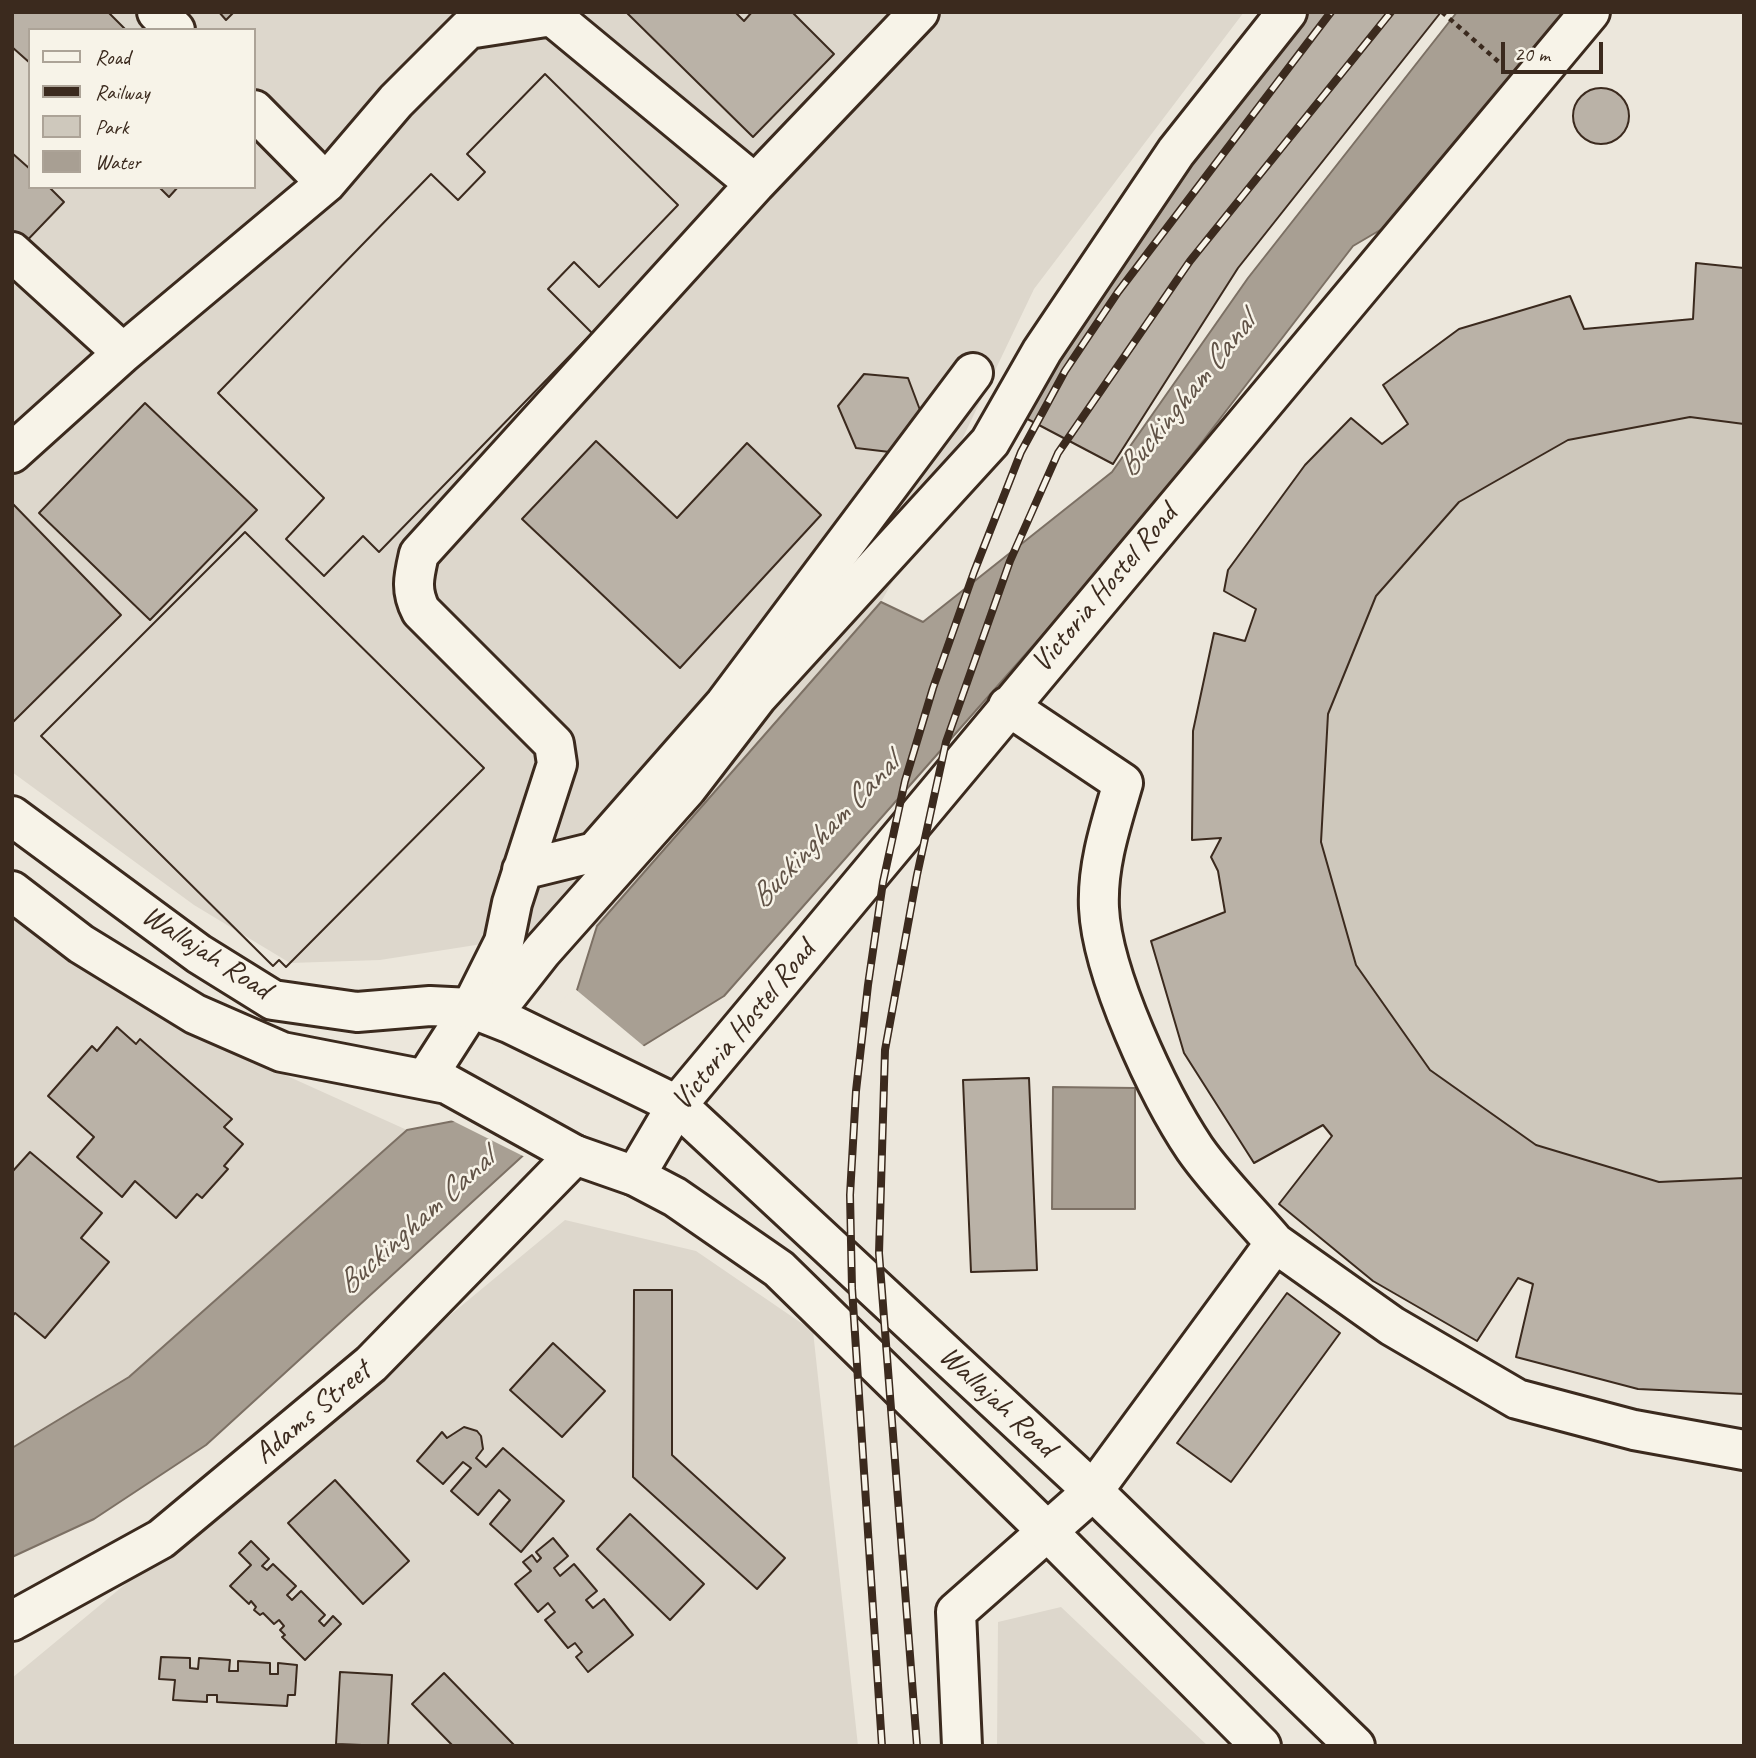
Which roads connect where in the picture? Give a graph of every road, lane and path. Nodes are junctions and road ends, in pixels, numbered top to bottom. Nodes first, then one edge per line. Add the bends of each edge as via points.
1 (157, 12) edge
2 (919, 12) edge
3 (1287, 12) edge
4 (1442, 12) edge
5 (1590, 12) edge
6 (550, 14) edge
7 (173, 28) edge
8 (1526, 87) junction
9 (256, 112) edge
10 (326, 183) junction
11 (755, 184) junction
12 (12, 252) edge
13 (124, 354) junction
14 (973, 373) dead end
15 (12, 453) edge
16 (1008, 706) junction
17 (12, 816) edge
18 (522, 870) junction
19 (12, 891) edge
20 (491, 1015) junction
21 (436, 1081) junction
22 (677, 1105) junction
23 (575, 1155) junction
24 (635, 1176) junction
25 (1275, 1243) junction
26 (1744, 1450) edge
27 (1093, 1491) junction
28 (1047, 1531) junction
29 (12, 1621) edge
30 (962, 1746) edge
31 (1261, 1746) edge
32 (1355, 1746) edge

1 - 7 main road
2 - 11 main road
3 - 20 main road via 1176,152 1042,351 990,442 757,697 687,788
4 - 8 path
5 - 8 main road, Victoria Hostel Road
6 - 10 main road via 468,29 396,101
6 - 11 main road
8 - 16 main road, Victoria Hostel Road
9 - 10 main road
10 - 13 main road
11 - 18 main road via 419,554 413,580 421,611 554,744 556,764
12 - 13 main road
13 - 15 main road
14 - 18 main road via 725,704 595,852
16 - 22 main road, Victoria Hostel Road
16 - 25 main road via 1123,783 1104,847 1099,909 1112,971 1146,1061 1195,1149
17 - 20 main road, Wallajah Road via 199,954 273,1000 357,1012 430,1006
18 - 20 main road
19 - 21 main road, Wallajah Road via 81,944 195,1014 282,1052
20 - 21 main road
20 - 22 main road, Wallajah Road
21 - 23 main road, Wallajah Road
22 - 24 main road, Victoria Hostel Road
22 - 27 main road, Wallajah Road
23 - 24 main road, Wallajah Road
23 - 29 main road, Adams Street via 371,1364 161,1539
24 - 28 main road, Wallajah Road via 675,1197 779,1269
25 - 26 main road via 1392,1326 1517,1399 1634,1430
25 - 27 main road
27 - 28 main road
27 - 32 main road, Wallajah Road
28 - 30 main road via 956,1612
28 - 31 main road, Wallajah Road

